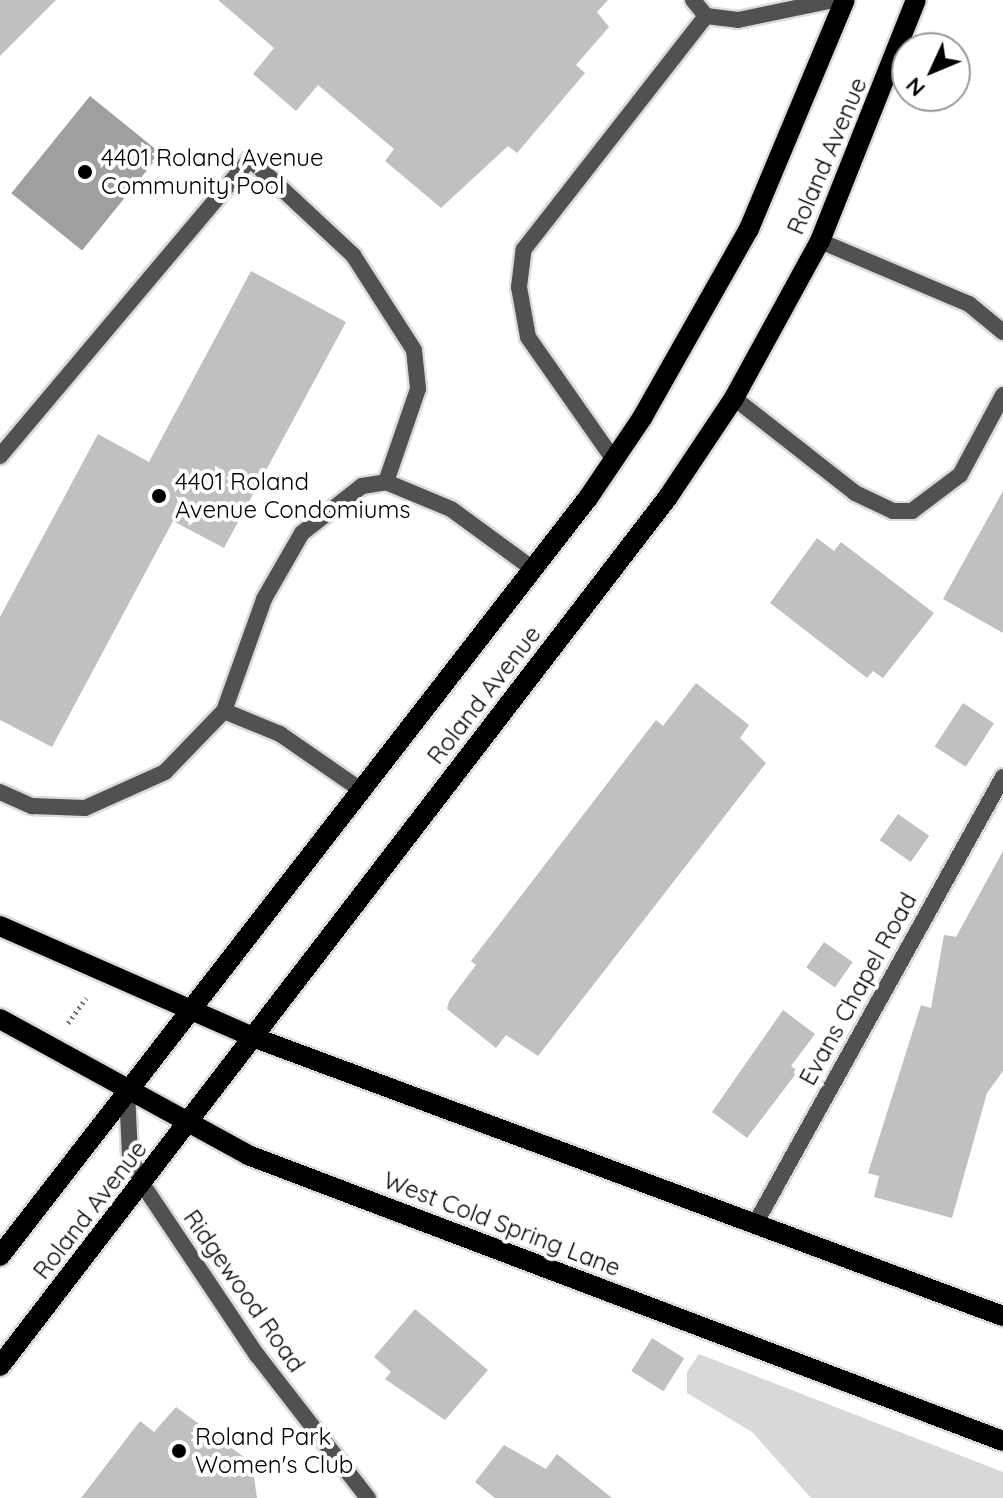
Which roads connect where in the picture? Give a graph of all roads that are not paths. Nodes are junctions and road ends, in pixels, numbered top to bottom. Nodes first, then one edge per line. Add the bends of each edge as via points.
1 (693, 0) edge
2 (834, 0) edge
3 (845, 0) edge
4 (916, 0) edge
5 (706, 16) junction
6 (820, 241) junction
7 (1003, 332) edge
8 (1003, 395) edge
9 (734, 398) junction
10 (0, 456) edge
11 (614, 460) junction
12 (386, 482) junction
13 (533, 569) junction
14 (224, 711) junction
15 (1003, 777) edge
16 (361, 790) junction
17 (0, 792) edge
18 (0, 926) edge
19 (192, 1008) junction
20 (0, 1019) edge
21 (258, 1039) junction
22 (127, 1092) junction
23 (189, 1125) junction
24 (143, 1185) junction
25 (755, 1224) junction
26 (0, 1256) edge
27 (1003, 1316) edge
28 (0, 1366) edge
29 (1003, 1441) edge
30 (368, 1498) edge

1 - 5 street
2 - 5 street via 738,20
3 - 11 main road, Roland Avenue via 737,253
4 - 6 main road, Roland Avenue
5 - 11 street via 535,229 521,268 521,312 539,356
6 - 7 street via 969,304
6 - 9 main road, Roland Avenue
8 - 9 street via 960,475 912,511 893,511 855,493
9 - 21 main road, Roland Avenue via 668,497
10 - 12 street via 250,159 353,255 414,350 418,389
11 - 13 main road, Roland Avenue
12 - 13 street via 451,509
12 - 14 street via 334,503 302,533 264,599
13 - 16 main road, Roland Avenue
14 - 16 street via 280,734
14 - 17 street via 165,772 124,796 85,808 32,806
15 - 25 street, Evans Chapel Road
16 - 19 main road, Roland Avenue
18 - 19 main road
19 - 21 main road
19 - 22 main road, Roland Avenue
20 - 22 main road, West Cold Spring Lane
21 - 23 main road, Roland Avenue
21 - 25 main road
22 - 23 main road, West Cold Spring Lane
22 - 24 street, Ridgewood Road via 130,1156
22 - 26 main road, Roland Avenue
23 - 24 main road, Roland Avenue
23 - 29 main road, West Cold Spring Lane via 248,1155
24 - 28 main road, Roland Avenue
24 - 30 street, Ridgewood Road via 257,1355
25 - 27 main road

